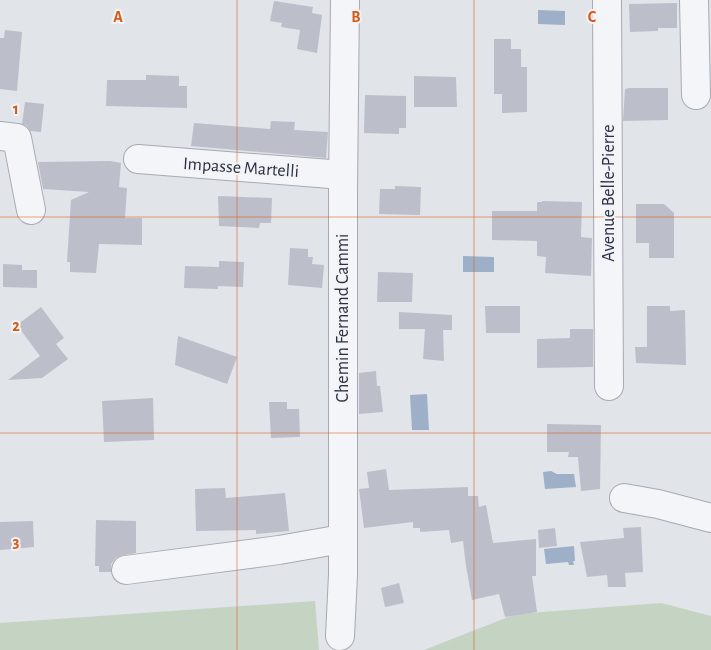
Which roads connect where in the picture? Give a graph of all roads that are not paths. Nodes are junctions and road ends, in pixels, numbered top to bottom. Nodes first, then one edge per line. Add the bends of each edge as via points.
1 (345, 0) edge
2 (607, 0) edge
3 (694, 0) edge
4 (696, 95) dead end
5 (0, 136) edge
6 (138, 159) dead end
7 (343, 175) junction
8 (31, 210) dead end
9 (609, 386) dead end
10 (624, 498) dead end
11 (711, 518) edge
12 (342, 539) junction
13 (126, 570) dead end
14 (340, 636) dead end

1 - 7 street, Chemin Fernand Cammi
2 - 9 street, Avenue Belle-Pierre
3 - 4 street
5 - 8 street via 17,138
6 - 7 street, Impasse Martelli
7 - 12 street, Chemin Fernand Cammi
10 - 11 street
12 - 13 street
12 - 14 street, Chemin Fernand Cammi

